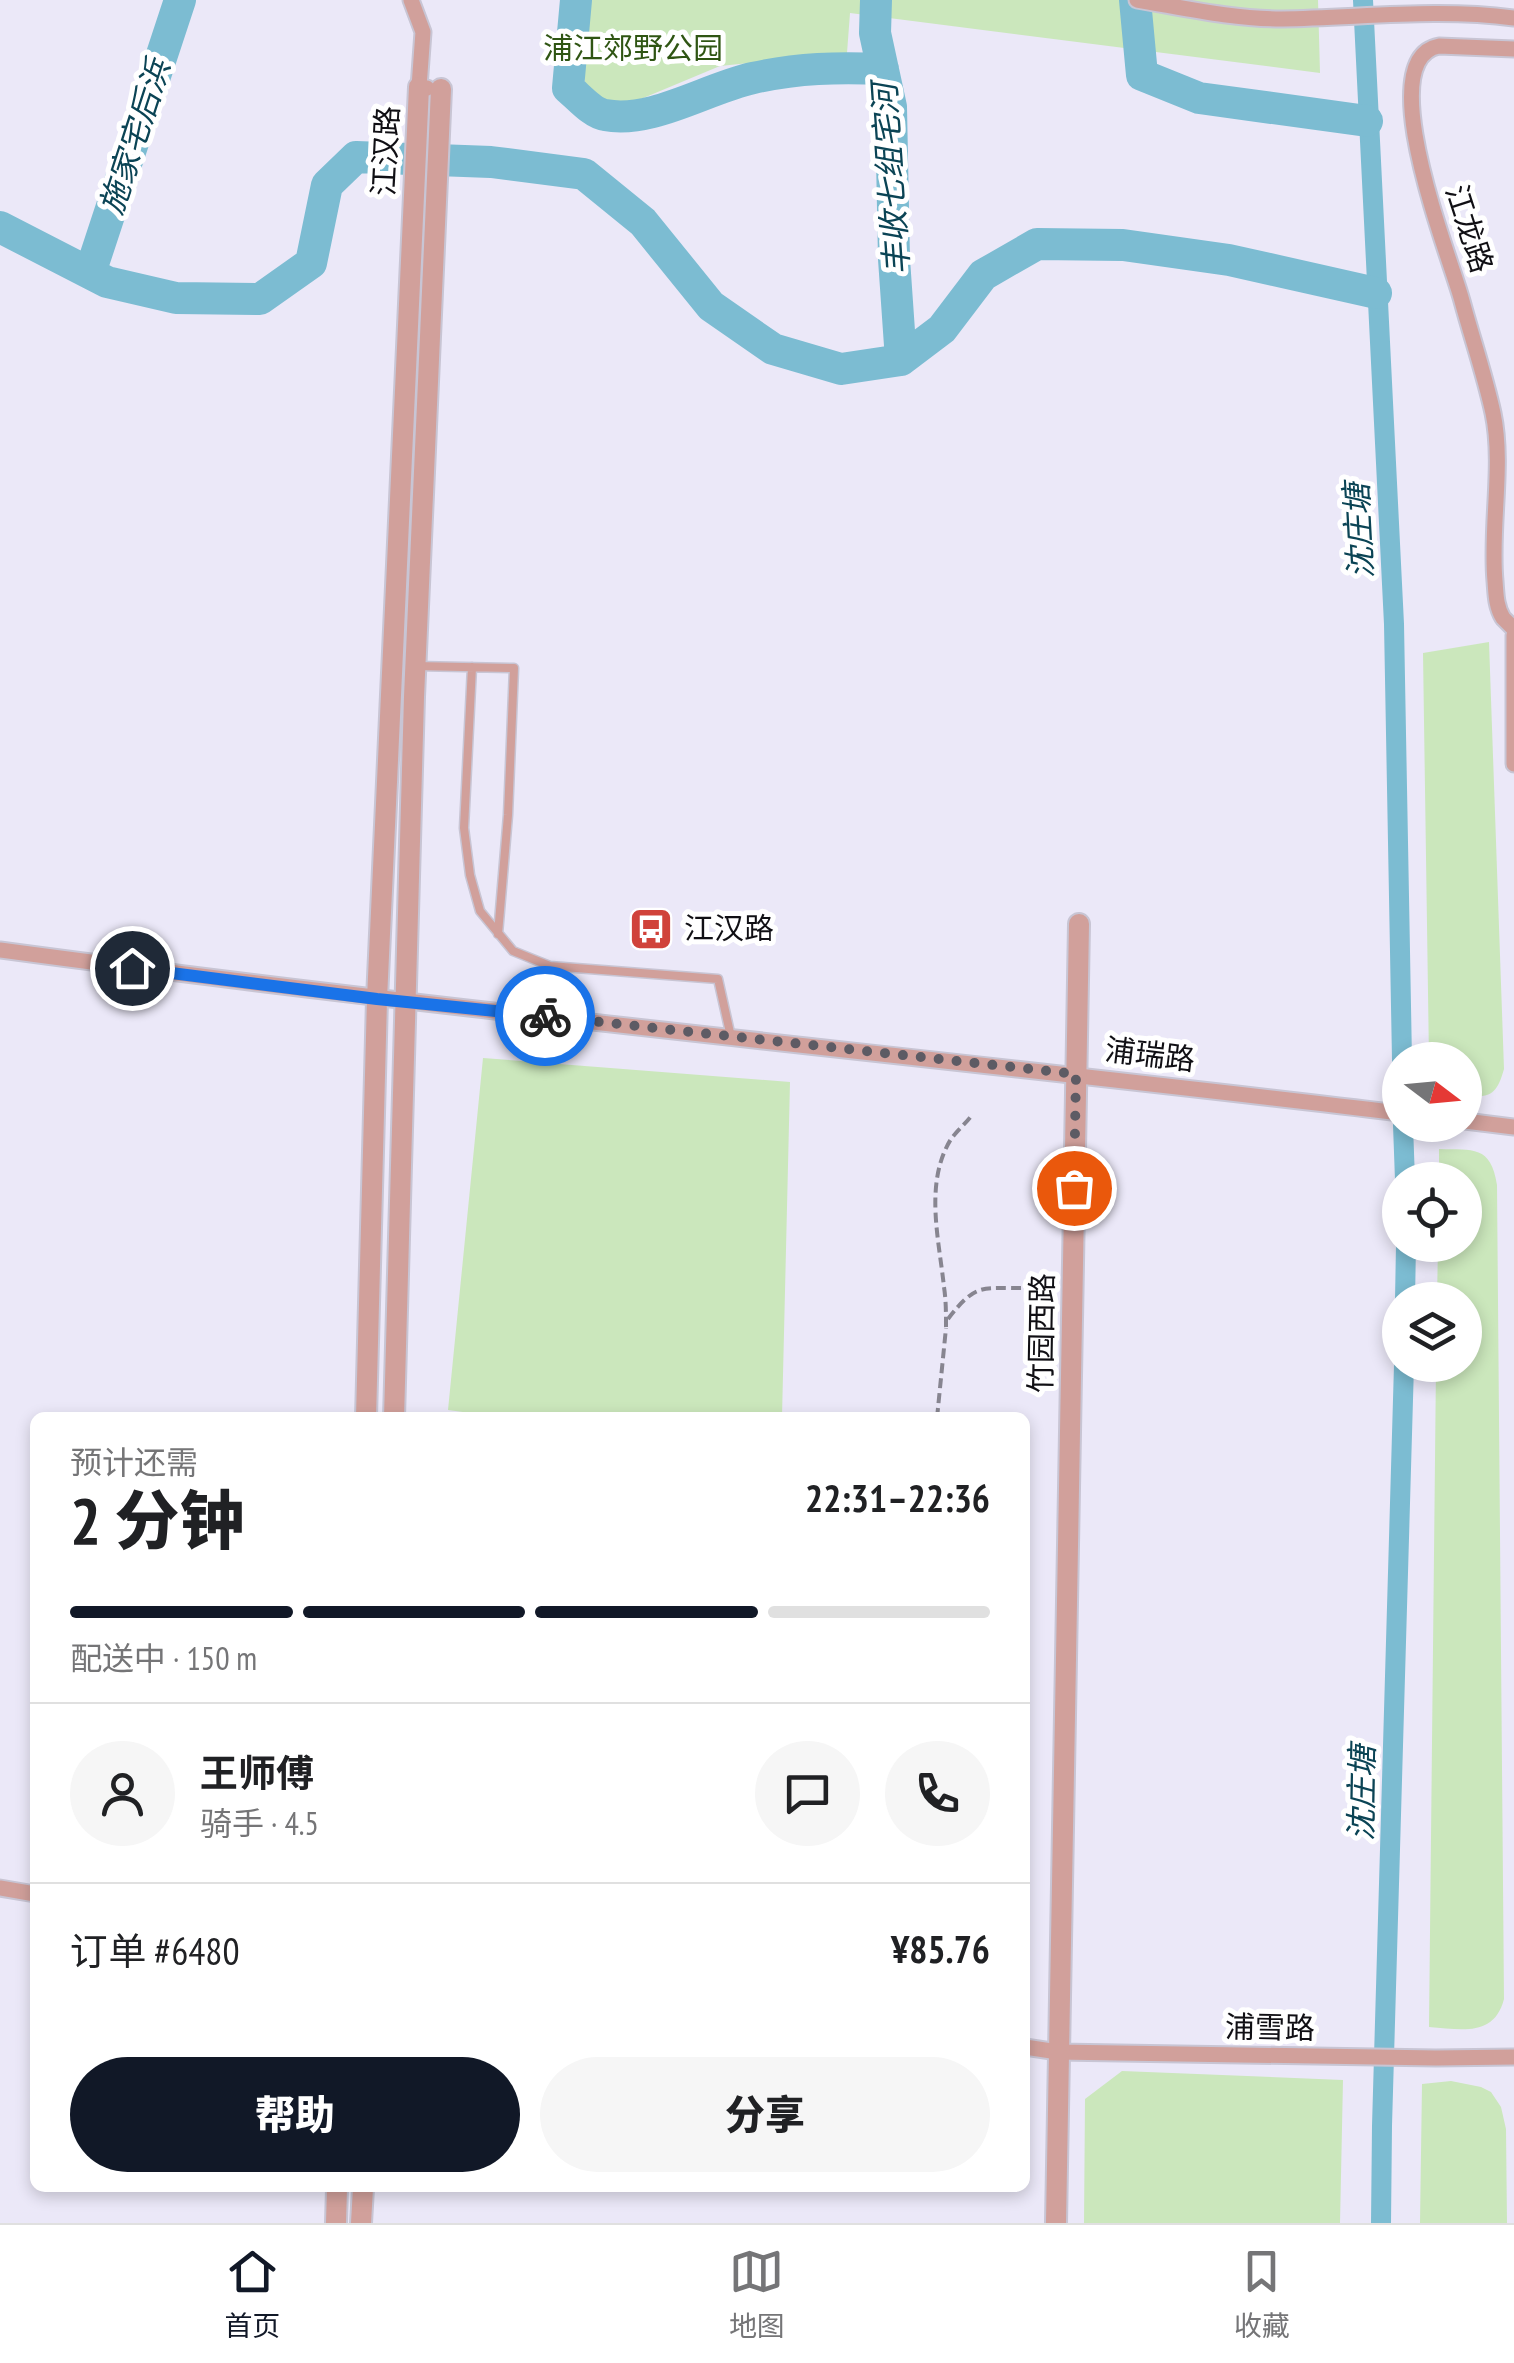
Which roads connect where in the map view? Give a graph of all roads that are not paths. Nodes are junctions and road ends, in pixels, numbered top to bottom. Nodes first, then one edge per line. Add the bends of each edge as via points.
1 (411, 0) edge
2 (1149, 1) edge
3 (1514, 18) edge
4 (1514, 49) edge
5 (418, 87) junction
6 (441, 88) joint
7 (1514, 632) edge
8 (416, 666) junction
9 (472, 667) junction
10 (1514, 764) edge
11 (1079, 924) dead end
12 (498, 934) junction
13 (0, 950) edge
14 (377, 999) junction
15 (407, 1001) junction
16 (731, 1037) junction
17 (1076, 1074) junction
18 (1382, 1111) edge
19 (1482, 1122) edge
20 (1514, 1126) edge
21 (366, 1412) edge
22 (394, 1412) edge
23 (0, 1888) edge
24 (30, 1893) edge
25 (1030, 2048) edge
26 (1058, 2052) junction
27 (1514, 2057) edge
28 (337, 2192) edge
29 (363, 2192) edge
30 (336, 2223) edge
31 (361, 2223) edge
32 (1056, 2223) edge

1 - 5 street via 423,32
2 - 3 street via 1280,19 1474,12
4 - 7 street, 江龙路 via 1428,48 1414,70 1411,99 1424,178 1493,413 1496,593
5 - 6 street
5 - 14 street, 江汉路
6 - 8 street
7 - 10 street, 江龙路
8 - 9 lane
8 - 15 street
9 - 12 lane via 464,828 475,898
9 - 12 lane via 514,668
11 - 17 street, 竹园西路
12 - 16 lane via 514,951 550,966 718,980
13 - 14 street, 浦瑞路
14 - 15 street, 浦瑞路
14 - 21 street, 江汉路
15 - 16 street, 浦瑞路
15 - 22 street
16 - 17 street, 浦瑞路
17 - 18 street, 浦瑞路
17 - 26 street, 竹园西路
19 - 20 street
23 - 24 street
25 - 26 street, 浦雪路
26 - 27 street, 浦雪路
26 - 32 street, 竹园西路
28 - 30 street
29 - 31 street

